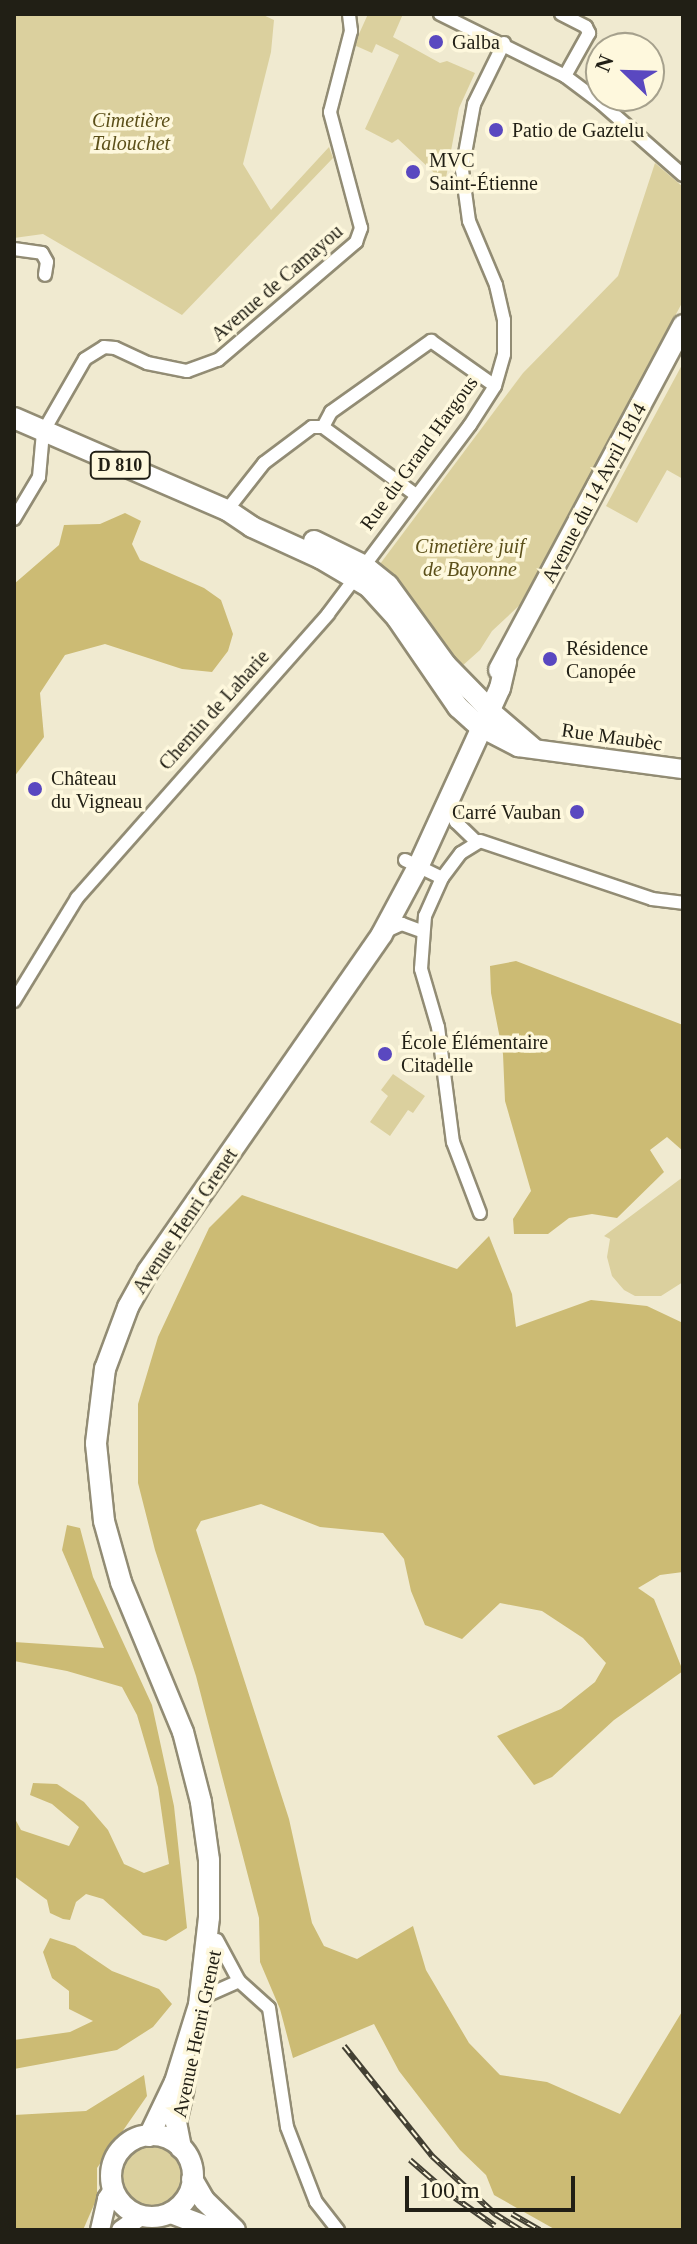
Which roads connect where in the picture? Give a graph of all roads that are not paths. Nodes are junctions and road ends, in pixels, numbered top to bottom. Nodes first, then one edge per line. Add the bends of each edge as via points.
1 (349, 14) edge
2 (440, 14) edge
3 (561, 14) edge
4 (504, 43) junction
5 (565, 76) junction
6 (683, 175) edge
7 (14, 249) edge
8 (45, 275) dead end
9 (683, 325) edge
10 (495, 386) junction
11 (14, 418) edge
12 (323, 427) junction
13 (43, 432) junction
14 (416, 495) junction
15 (227, 510) junction
16 (14, 519) edge
17 (358, 571) junction
18 (480, 714) junction
19 (683, 769) edge
20 (446, 802) junction
21 (476, 841) junction
22 (412, 864) junction
23 (442, 878) junction
24 (683, 903) edge
25 (421, 931) junction
26 (382, 934) junction
27 (14, 1001) edge
28 (336, 1003) junction
29 (480, 1213) dead end
30 (114, 1557) junction
31 (217, 1940) junction
32 (239, 1981) junction
33 (210, 1994) junction
34 (149, 2136) junction
35 (181, 2148) junction
36 (192, 2179) junction
37 (113, 2190) junction
38 (171, 2213) junction
39 (141, 2216) junction
40 (100, 2230) edge
41 (121, 2230) edge
42 (215, 2230) edge
43 (235, 2230) edge
44 (338, 2230) edge

1 - 13 street, Avenue de Camayou via 351,31 330,112 361,228 356,242 233,351 207,365 187,371 115,348 94,351
2 - 4 street
3 - 5 street via 589,33
4 - 5 street
4 - 10 street, Rue du Grand Hargous via 474,104 462,170 469,221 496,285 504,320 504,354
5 - 6 street
7 - 8 street via 42,253
9 - 18 main road, Avenue du 14 Avril 1814 via 506,661 500,688
10 - 12 street via 431,341 331,412
10 - 14 street, Rue du Grand Hargous
11 - 13 main road, D 810
12 - 14 street
12 - 15 street via 312,427 264,463
13 - 15 main road, D 810
13 - 16 street via 39,477
14 - 17 street, Rue du Grand Hargous
15 - 17 main road, D 810 via 248,513
17 - 18 main road, D 810 via 388,585
17 - 27 street, Chemin de Laharie via 328,614 106,861
18 - 19 main road, Rue Maubèc via 504,742
18 - 20 main road, Avenue Henri Grenet
18 - 22 main road, Avenue Henri Grenet
20 - 21 street via 456,822
20 - 22 main road, Avenue Henri Grenet
21 - 23 street
21 - 24 street via 652,899
22 - 23 street
22 - 26 main road, Avenue Henri Grenet
22 - 28 main road, Avenue Henri Grenet
23 - 25 street
25 - 26 street via 396,924
25 - 29 street via 421,969 438,1027 453,1142
26 - 28 main road, Avenue Henri Grenet
28 - 30 main road, Avenue Henri Grenet via 148,1271 119,1327 105,1369 96,1443 97,1482
30 - 31 main road, Avenue Henri Grenet via 190,1720 205,1772 217,1836
30 - 34 main road, Avenue Henri Grenet via 183,1732 209,1860 199,2005 175,2082
31 - 32 street
31 - 33 main road, Avenue Henri Grenet
32 - 33 street
32 - 44 street via 269,2008 287,2127 316,2202
33 - 35 main road, Avenue Henri Grenet via 179,2104
34 - 35 main road
34 - 37 main road via 137,2138 118,2154
35 - 36 main road
36 - 38 main road via 182,2204
36 - 43 main road via 204,2200
37 - 39 main road via 124,2207
37 - 40 main road
38 - 39 main road
38 - 42 main road
39 - 41 main road

